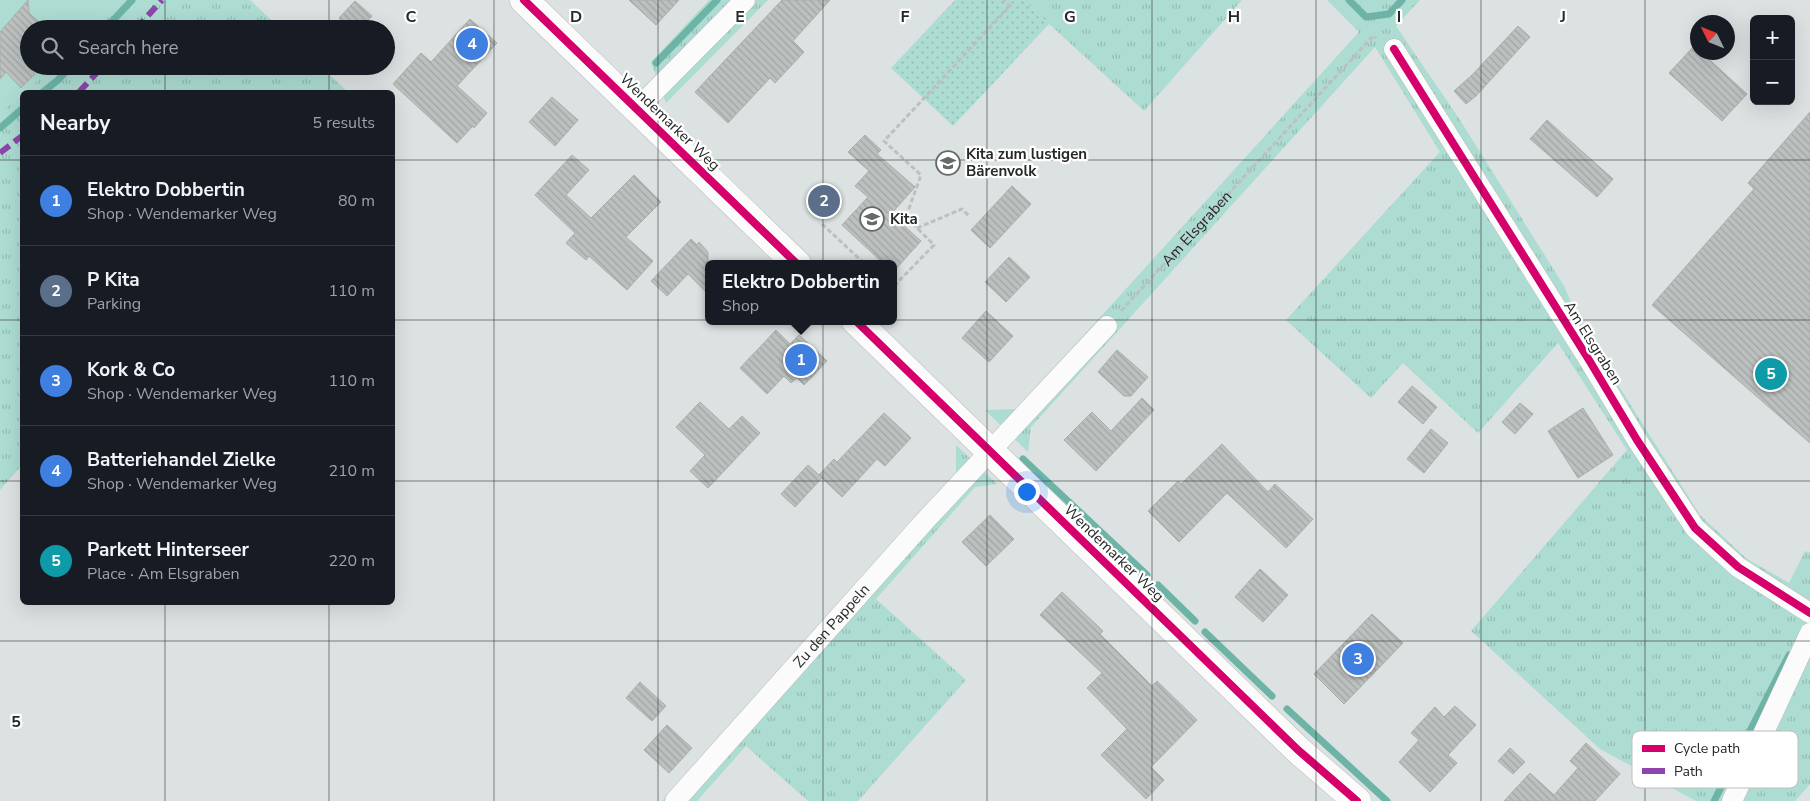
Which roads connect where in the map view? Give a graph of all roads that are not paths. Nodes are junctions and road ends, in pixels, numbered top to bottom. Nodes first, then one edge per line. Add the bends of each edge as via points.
1 (524, 0) edge
2 (745, 0) edge
3 (1394, 49) road end
4 (638, 109) junction
5 (793, 260) edge
6 (860, 325) edge
7 (1107, 326) road end
8 (990, 452) junction
9 (1810, 614) edge
10 (1810, 633) edge
11 (1764, 731) edge
12 (1738, 788) edge
13 (675, 801) edge
14 (1357, 801) edge
15 (1732, 801) edge

1 - 4 street, Wendemarker Weg
2 - 4 street
3 - 9 street, Am Elsgraben via 1695,528 1738,568
4 - 5 street, Wendemarker Weg
6 - 8 street, Wendemarker Weg
7 - 8 street
8 - 13 street, Zu den Pappeln
8 - 14 street, Wendemarker Weg via 1298,750
10 - 11 street
12 - 15 street

